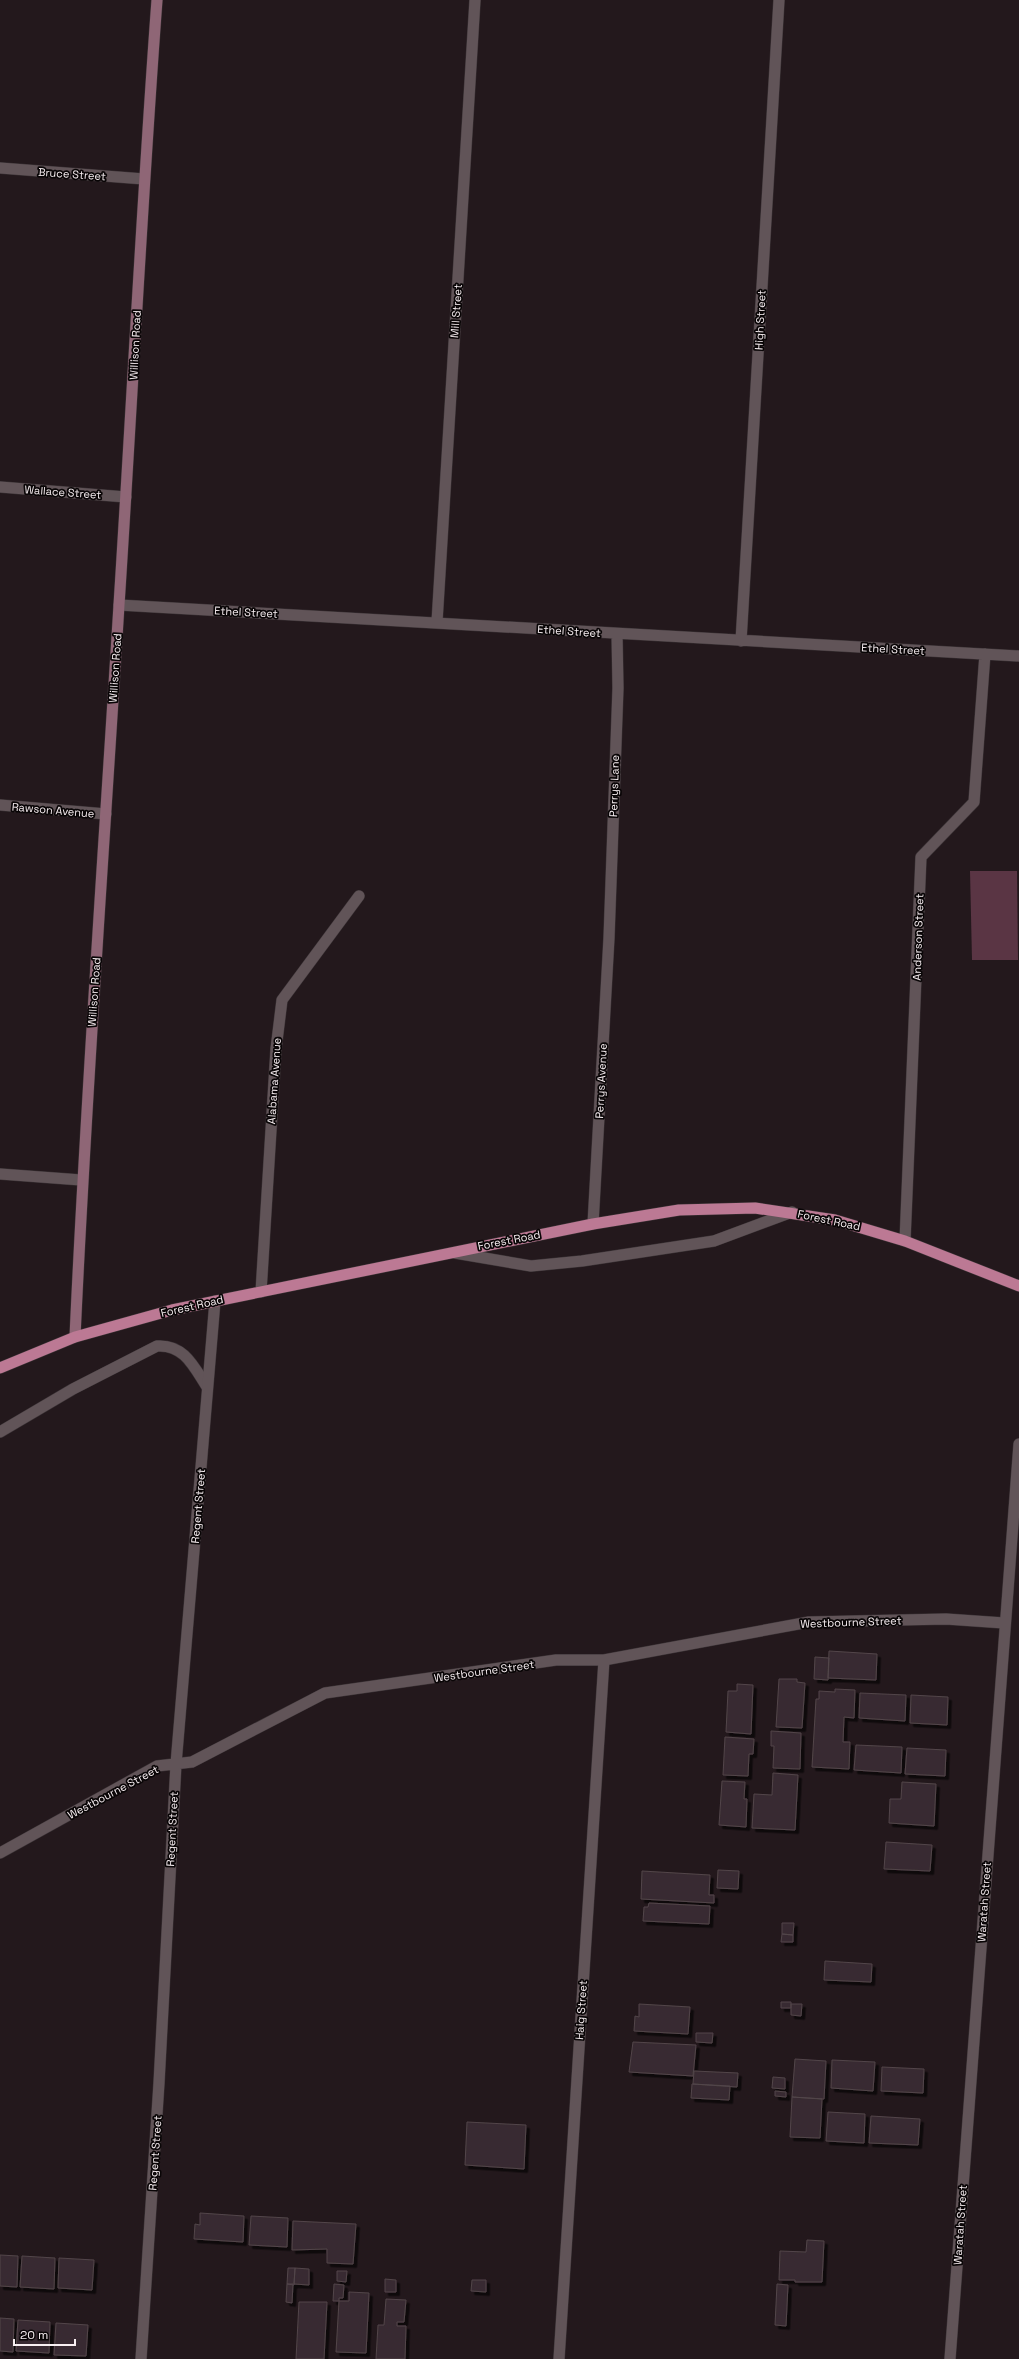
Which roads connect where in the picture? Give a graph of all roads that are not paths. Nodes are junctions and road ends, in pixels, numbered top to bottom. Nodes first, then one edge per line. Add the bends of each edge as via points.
1 (157, 0) edge
2 (475, 0) edge
3 (779, 0) edge
4 (0, 168) edge
5 (144, 179) junction
6 (0, 487) edge
7 (126, 497) junction
8 (119, 605) junction
9 (437, 622) junction
10 (617, 634) junction
11 (741, 641) junction
12 (985, 654) junction
13 (1019, 656) edge
14 (0, 805) edge
15 (106, 814) junction
16 (359, 896) dead end
17 (609, 938) joint
18 (0, 1174) edge
19 (81, 1180) junction
20 (792, 1212) junction
21 (593, 1224) junction
22 (906, 1241) junction
23 (451, 1252) junction
24 (1019, 1286) edge
25 (261, 1292) junction
26 (216, 1301) junction
27 (75, 1337) junction
28 (0, 1368) edge
29 (207, 1387) junction
30 (0, 1432) edge
31 (1019, 1444) edge
32 (1004, 1623) junction
33 (604, 1660) junction
34 (176, 1764) junction
35 (0, 1853) edge
36 (141, 2359) edge
37 (559, 2359) edge
38 (950, 2359) edge

1 - 5 main road, Willison Road
2 - 9 street, Mill Street
3 - 11 street, High Street
4 - 5 street, Bruce Street
5 - 7 main road, Willison Road
6 - 7 street, Wallace Street
7 - 8 main road, Willison Road
8 - 9 street, Ethel Street
8 - 15 main road, Willison Road
9 - 10 street, Ethel Street
10 - 11 street, Ethel Street
10 - 17 street, Perrys Lane via 618,696
11 - 12 street, Ethel Street
12 - 13 street, Ethel Street
12 - 22 street, Anderson Street via 974,802 921,857
14 - 15 street, Rawson Avenue
15 - 19 main road, Willison Road
16 - 25 street, Alabama Avenue via 282,1000 276,1049
17 - 21 street, Perrys Avenue
18 - 19 street
19 - 27 main road, Willison Road
20 - 21 main road, Forest Road via 755,1208 679,1210
20 - 22 main road, Forest Road via 835,1220
20 - 23 street via 714,1241 582,1261 531,1266
21 - 23 main road, Forest Road
22 - 24 main road, Forest Road
23 - 25 main road, Forest Road
25 - 26 main road, Forest Road
26 - 27 main road, Forest Road via 172,1310
26 - 29 street, Regent Street
27 - 28 main road, Forest Road
29 - 30 street via 180,1351 167,1345 157,1346 76,1388
29 - 34 street, Regent Street
31 - 32 street, Waratah Street
32 - 33 street, Westbourne Street via 946,1619 809,1622
32 - 38 street, Waratah Street
33 - 34 street, Westbourne Street via 556,1660 325,1693 192,1762
33 - 37 street, Haig Street
34 - 35 street, Westbourne Street via 157,1766
34 - 36 street, Regent Street

